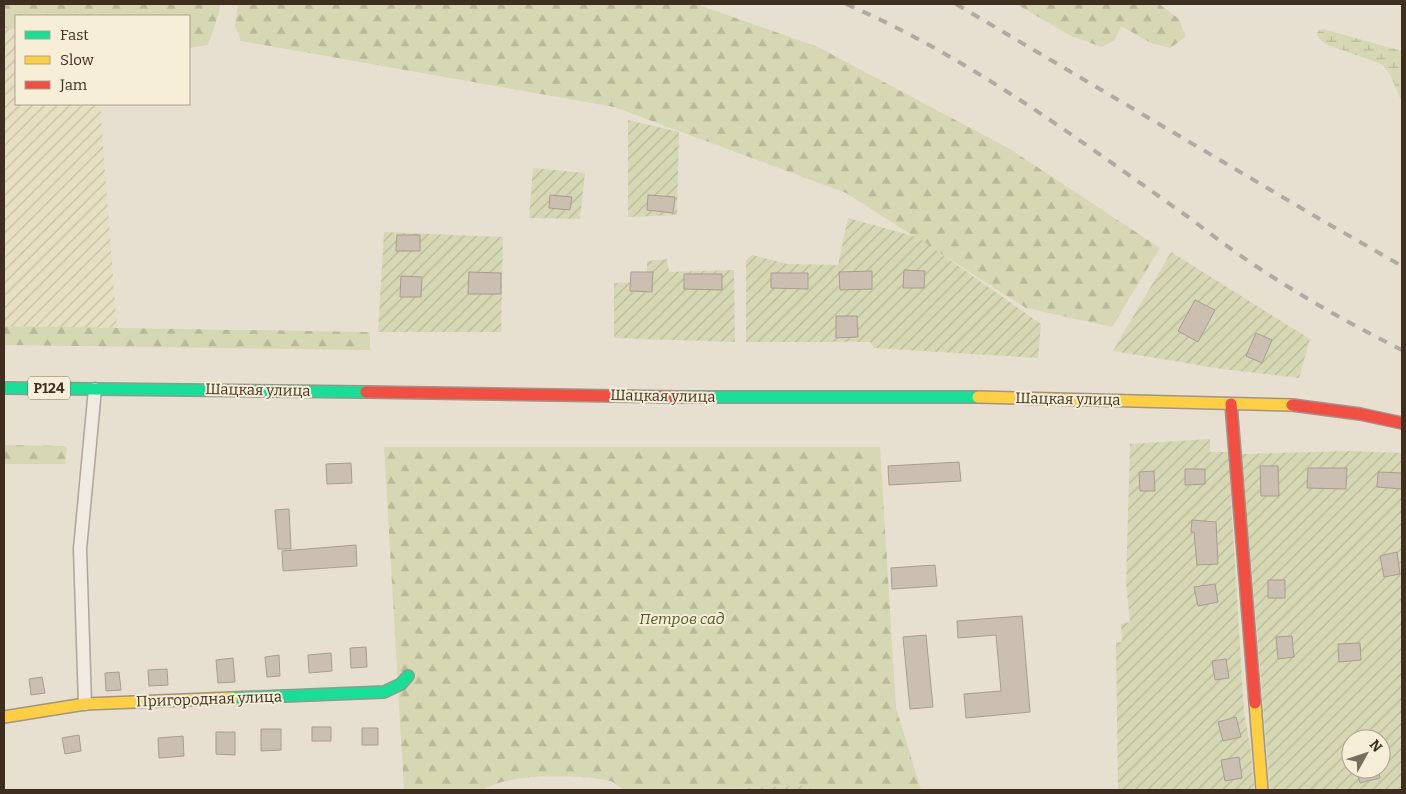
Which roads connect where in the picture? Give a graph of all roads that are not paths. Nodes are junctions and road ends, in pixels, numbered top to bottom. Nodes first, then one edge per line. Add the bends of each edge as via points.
1 (4, 388) edge
2 (94, 389) junction
3 (1231, 404) junction
4 (1402, 423) edge
5 (408, 676) dead end
6 (85, 704) junction
7 (4, 717) edge
8 (1262, 790) edge

1 - 2 main road, Р124
2 - 3 main road, Шацкая улица via 653,397 970,397
2 - 6 street via 80,549
3 - 4 main road, Шацкая улица via 1293,405
3 - 8 main road
5 - 6 main road, Пригородная улица via 402,685 373,693
6 - 7 main road, Пригородная улица

